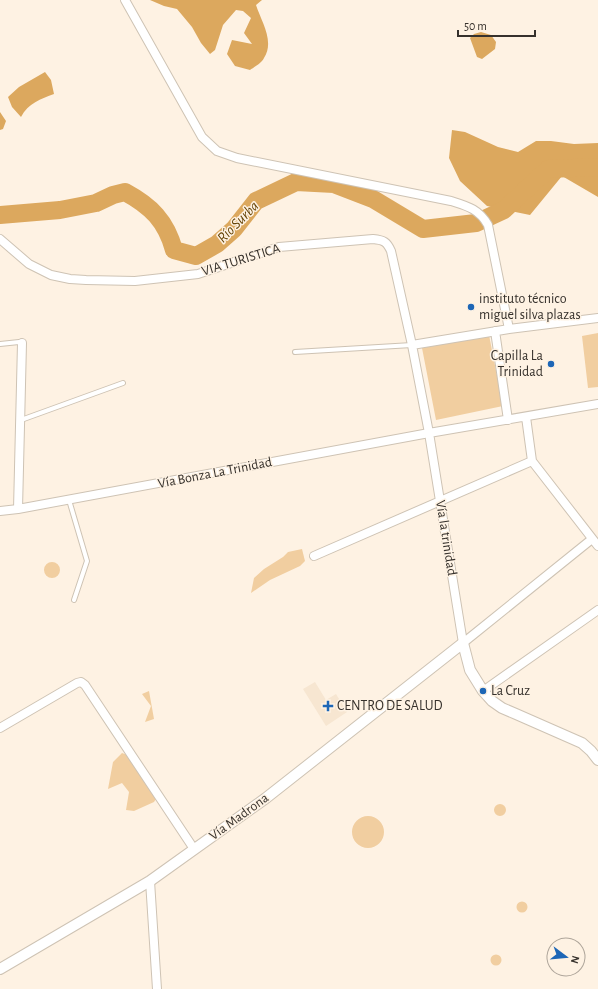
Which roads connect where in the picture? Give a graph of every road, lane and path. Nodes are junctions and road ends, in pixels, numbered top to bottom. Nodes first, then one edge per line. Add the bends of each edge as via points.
1 (125, 0) edge
2 (0, 239) edge
3 (598, 318) edge
4 (509, 329) junction
5 (494, 331) junction
6 (22, 343) joint
7 (0, 344) edge
8 (412, 345) junction
9 (295, 352) dead end
10 (123, 383) dead end
11 (598, 404) edge
12 (526, 417) junction
13 (20, 420) junction
14 (508, 420) junction
15 (429, 432) junction
16 (532, 461) junction
17 (69, 500) junction
18 (440, 501) junction
19 (18, 509) junction
20 (0, 511) edge
21 (592, 539) junction
22 (598, 546) edge
23 (314, 556) dead end
24 (74, 600) dead end
25 (598, 610) edge
26 (463, 643) junction
27 (483, 691) junction
28 (0, 728) edge
29 (598, 760) edge
30 (194, 849) junction
31 (150, 881) junction
32 (0, 969) edge
33 (157, 989) edge

1 - 4 street via 202,137 217,150 236,158 451,201 469,206 483,216 488,225
2 - 8 street, VIA TURISTICA via 29,264 51,275 70,279 135,281 198,274 279,247 381,239 387,242 391,251
3 - 4 street
4 - 5 street
5 - 8 street
5 - 14 street
6 - 7 lane
6 - 13 street
8 - 9 lane
8 - 15 street, Vía la trinidad
10 - 13 lane
11 - 12 street, Vía Bonza La Trinidad
12 - 14 street, Vía Bonza La Trinidad
12 - 16 street
13 - 19 street
14 - 15 street, Vía Bonza La Trinidad
15 - 17 street, Vía Bonza La Trinidad
15 - 18 street, Vía la trinidad
16 - 18 street
16 - 21 street
17 - 19 street, Vía Bonza La Trinidad
17 - 24 lane via 87,560
18 - 23 street
18 - 26 street, Vía la trinidad
19 - 20 street, Vía Bonza La Trinidad
21 - 22 street
21 - 26 street
25 - 27 street
26 - 27 street via 470,670
26 - 30 street, Vía Madrona via 266,798
27 - 29 street via 502,708 582,743
28 - 30 street via 82,682
30 - 31 street, Vía Madrona
31 - 32 street, Vía Madrona
31 - 33 street

